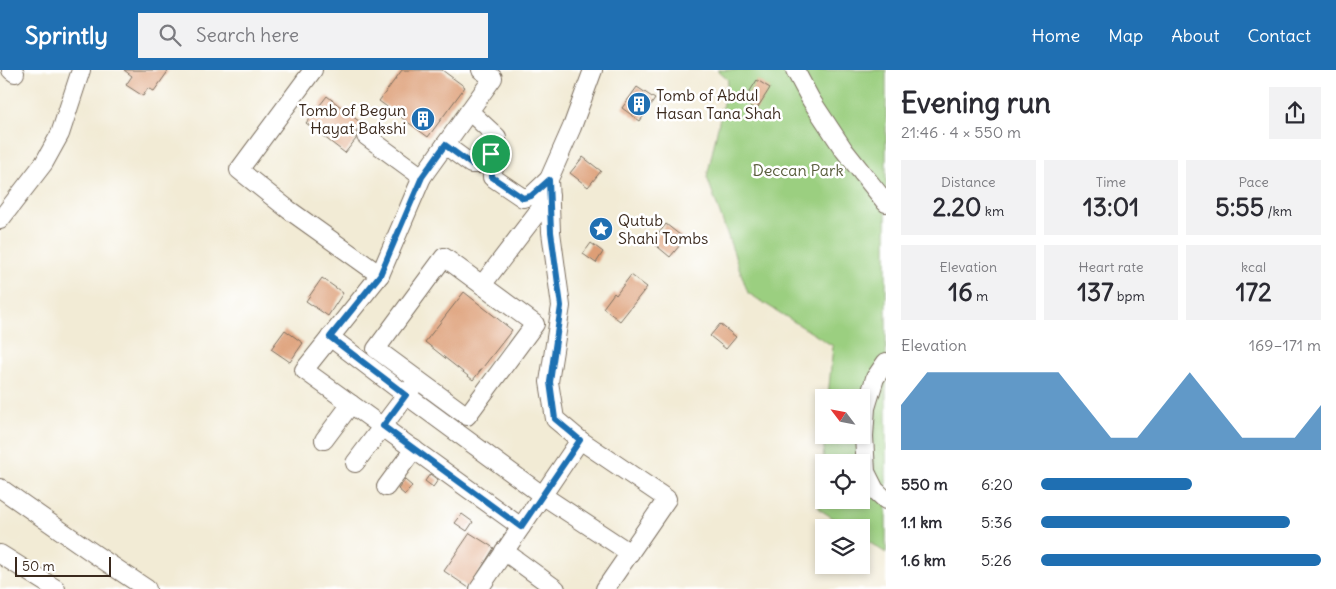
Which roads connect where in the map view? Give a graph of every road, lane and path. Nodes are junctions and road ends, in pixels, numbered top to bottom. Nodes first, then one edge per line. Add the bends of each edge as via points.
1 (81, 70) edge
2 (313, 70) edge
3 (481, 70) edge
4 (593, 70) edge
5 (795, 70) edge
6 (469, 111) junction
7 (366, 136) dead end
8 (445, 145) junction
9 (491, 154) junction
10 (422, 177) junction
11 (550, 188) junction
12 (886, 203) edge
13 (0, 220) edge
14 (380, 275) junction
15 (482, 285) junction
16 (330, 337) junction
17 (886, 362) edge
18 (418, 380) junction
19 (406, 395) junction
20 (351, 404) junction
21 (383, 426) junction
22 (324, 440) dead end
23 (580, 440) junction
24 (414, 449) junction
25 (355, 463) dead end
26 (386, 487) dead end
27 (0, 488) edge
28 (542, 495) junction
29 (886, 500) edge
30 (521, 527) junction
31 (504, 552) junction
32 (630, 553) junction
33 (0, 554) edge
34 (56, 589) edge
35 (147, 589) edge
36 (479, 589) edge
37 (556, 589) edge
38 (606, 589) edge

1 - 13 street via 60,134 44,163
2 - 14 street via 239,170
3 - 6 street via 493,78
4 - 11 street
5 - 12 street via 844,150
6 - 8 street
6 - 9 street via 497,137 497,146
7 - 10 street
8 - 9 street via 471,164 482,164
8 - 10 street
9 - 11 street via 499,160 492,177 523,198
10 - 14 street
11 - 15 street
11 - 23 street via 551,232 561,306 550,382 555,419
14 - 16 street
15 - 18 street via 444,257 376,349
15 - 18 street via 535,324 466,416
16 - 19 street
16 - 20 street via 304,370
17 - 29 street via 875,378 866,408 864,436 866,472 875,490
18 - 19 street
19 - 21 street
19 - 28 street
20 - 21 street
20 - 22 street
21 - 24 street
21 - 25 street
23 - 28 street
23 - 32 street via 667,499
24 - 26 street
24 - 30 street
27 - 35 street
28 - 30 street
28 - 32 street
30 - 31 street
31 - 36 street
31 - 37 street
32 - 38 street
33 - 34 street

